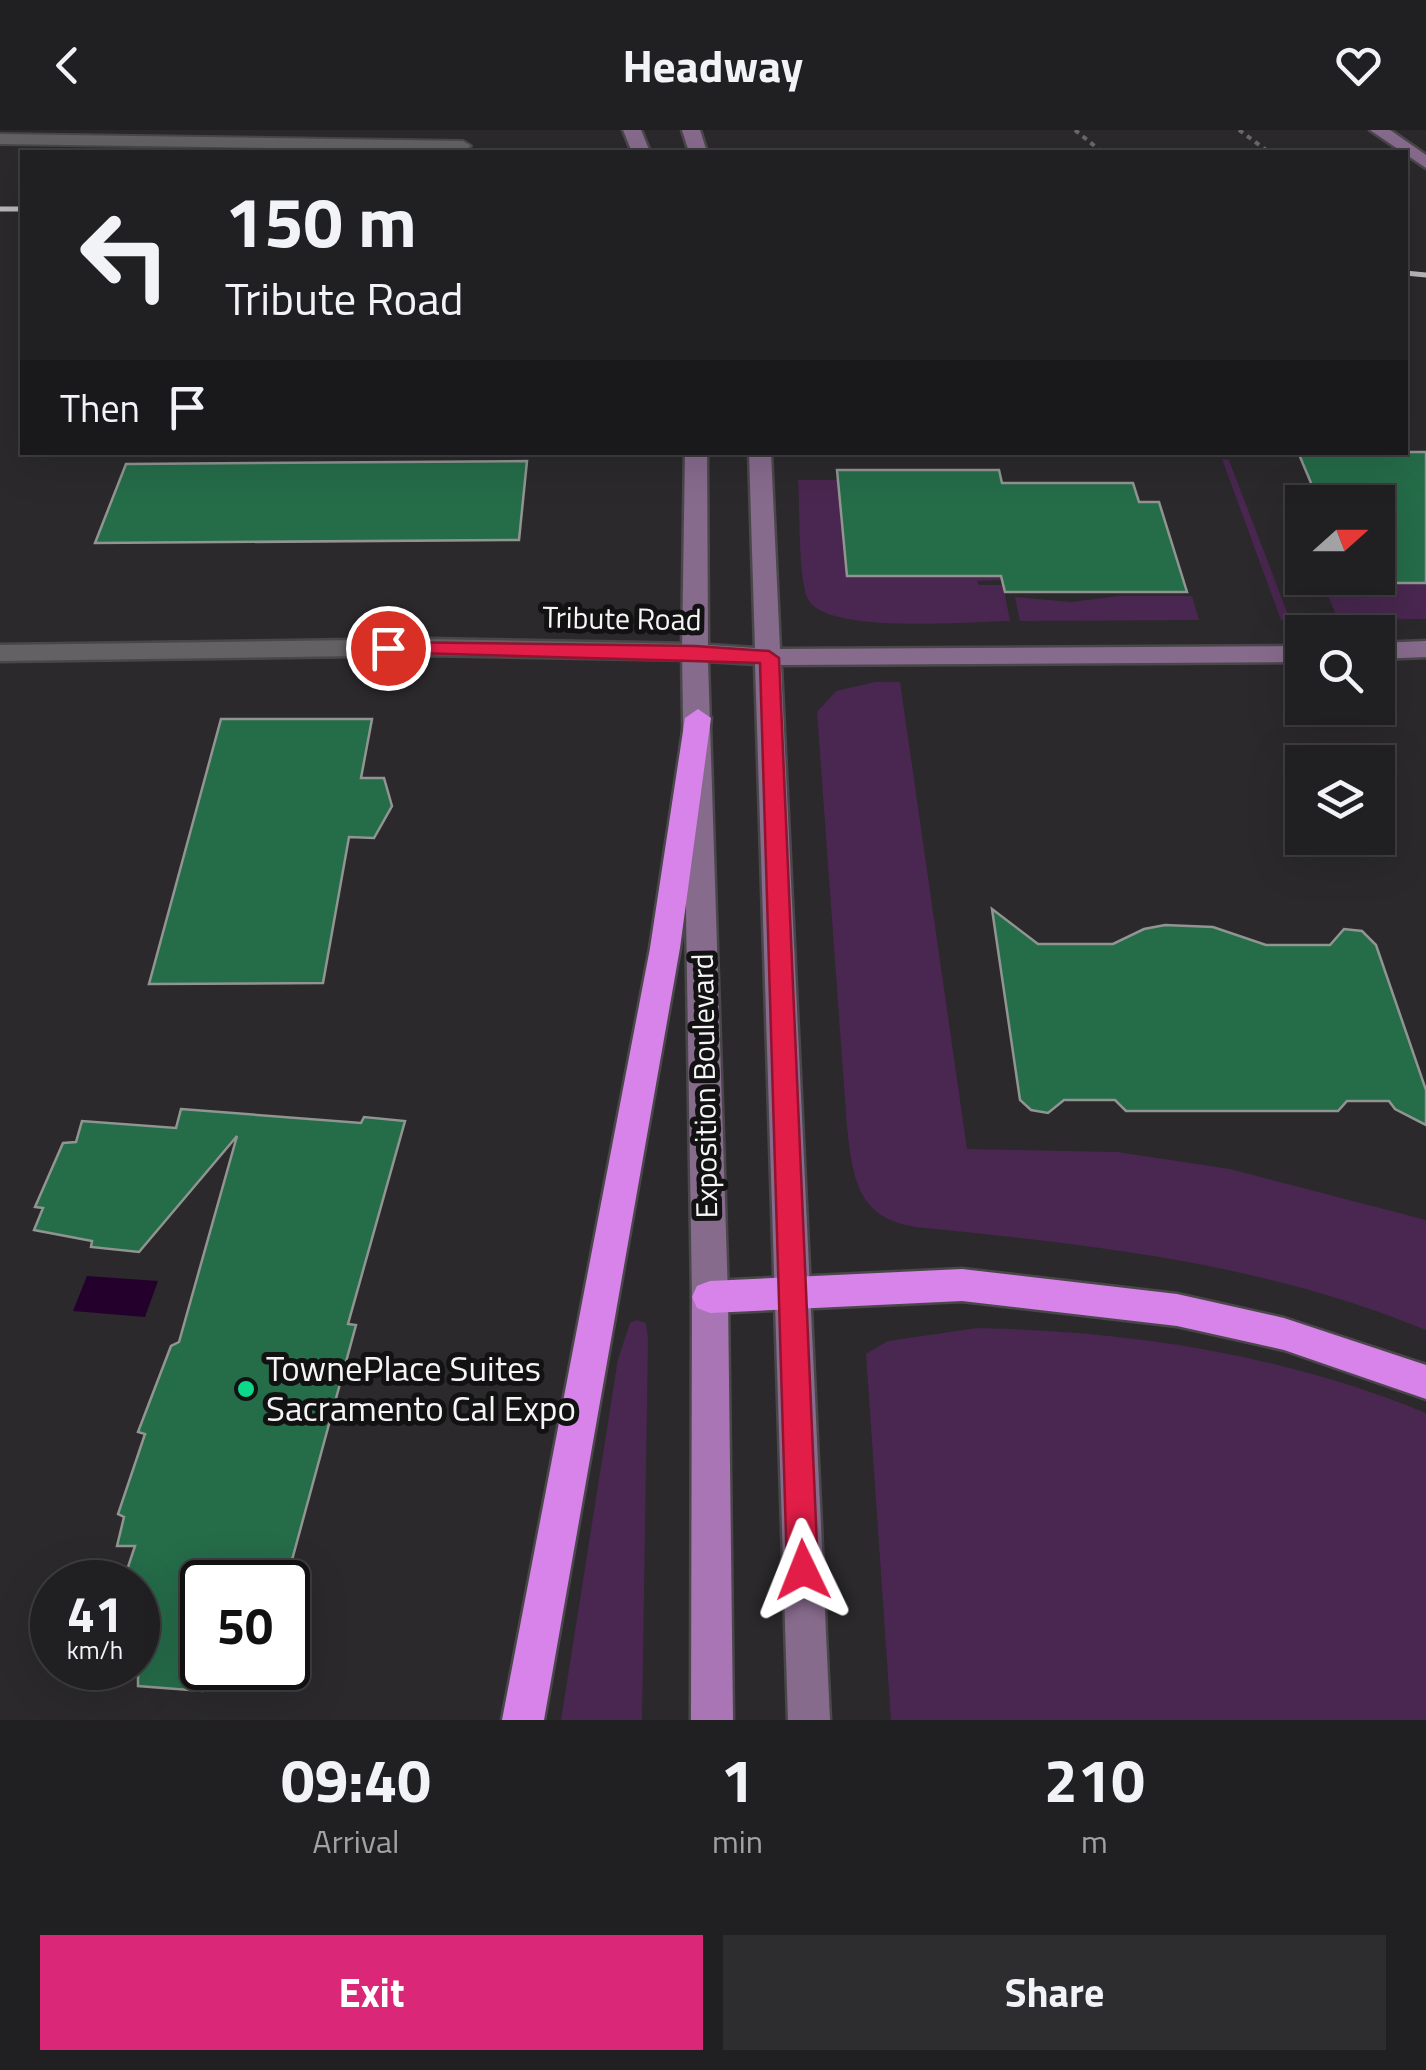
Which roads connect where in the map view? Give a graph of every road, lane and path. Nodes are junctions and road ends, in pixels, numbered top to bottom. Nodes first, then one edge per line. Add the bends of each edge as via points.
1 (1075, 130) edge
2 (1238, 130) edge
3 (1379, 130) edge
4 (0, 139) edge
5 (463, 146) dead end
6 (1100, 150) edge
7 (1267, 150) edge
8 (1426, 162) edge
9 (696, 455) edge
10 (760, 455) edge
11 (1426, 649) edge
12 (1395, 650) edge
13 (695, 652) junction
14 (0, 653) edge
15 (1285, 654) edge
16 (769, 658) junction
17 (698, 718) junction
18 (795, 1291) junction
19 (710, 1297) junction
20 (1426, 1382) edge
21 (523, 1720) edge
22 (712, 1720) edge
23 (808, 1720) edge

1 - 6 path
2 - 7 path
3 - 8 main road
4 - 5 lane
9 - 13 main road, Exposition Boulevard
10 - 16 main road
11 - 12 main road
13 - 14 street, Tribute Road via 426,647
13 - 16 main road, Tribute Road
13 - 17 main road, Exposition Boulevard
15 - 16 main road, Tribute Road
16 - 18 main road
17 - 19 main road, Exposition Boulevard
17 - 21 highway via 665,948
18 - 19 highway
18 - 20 highway via 962,1285 1178,1310 1284,1334
18 - 23 main road
19 - 22 main road, Exposition Boulevard

